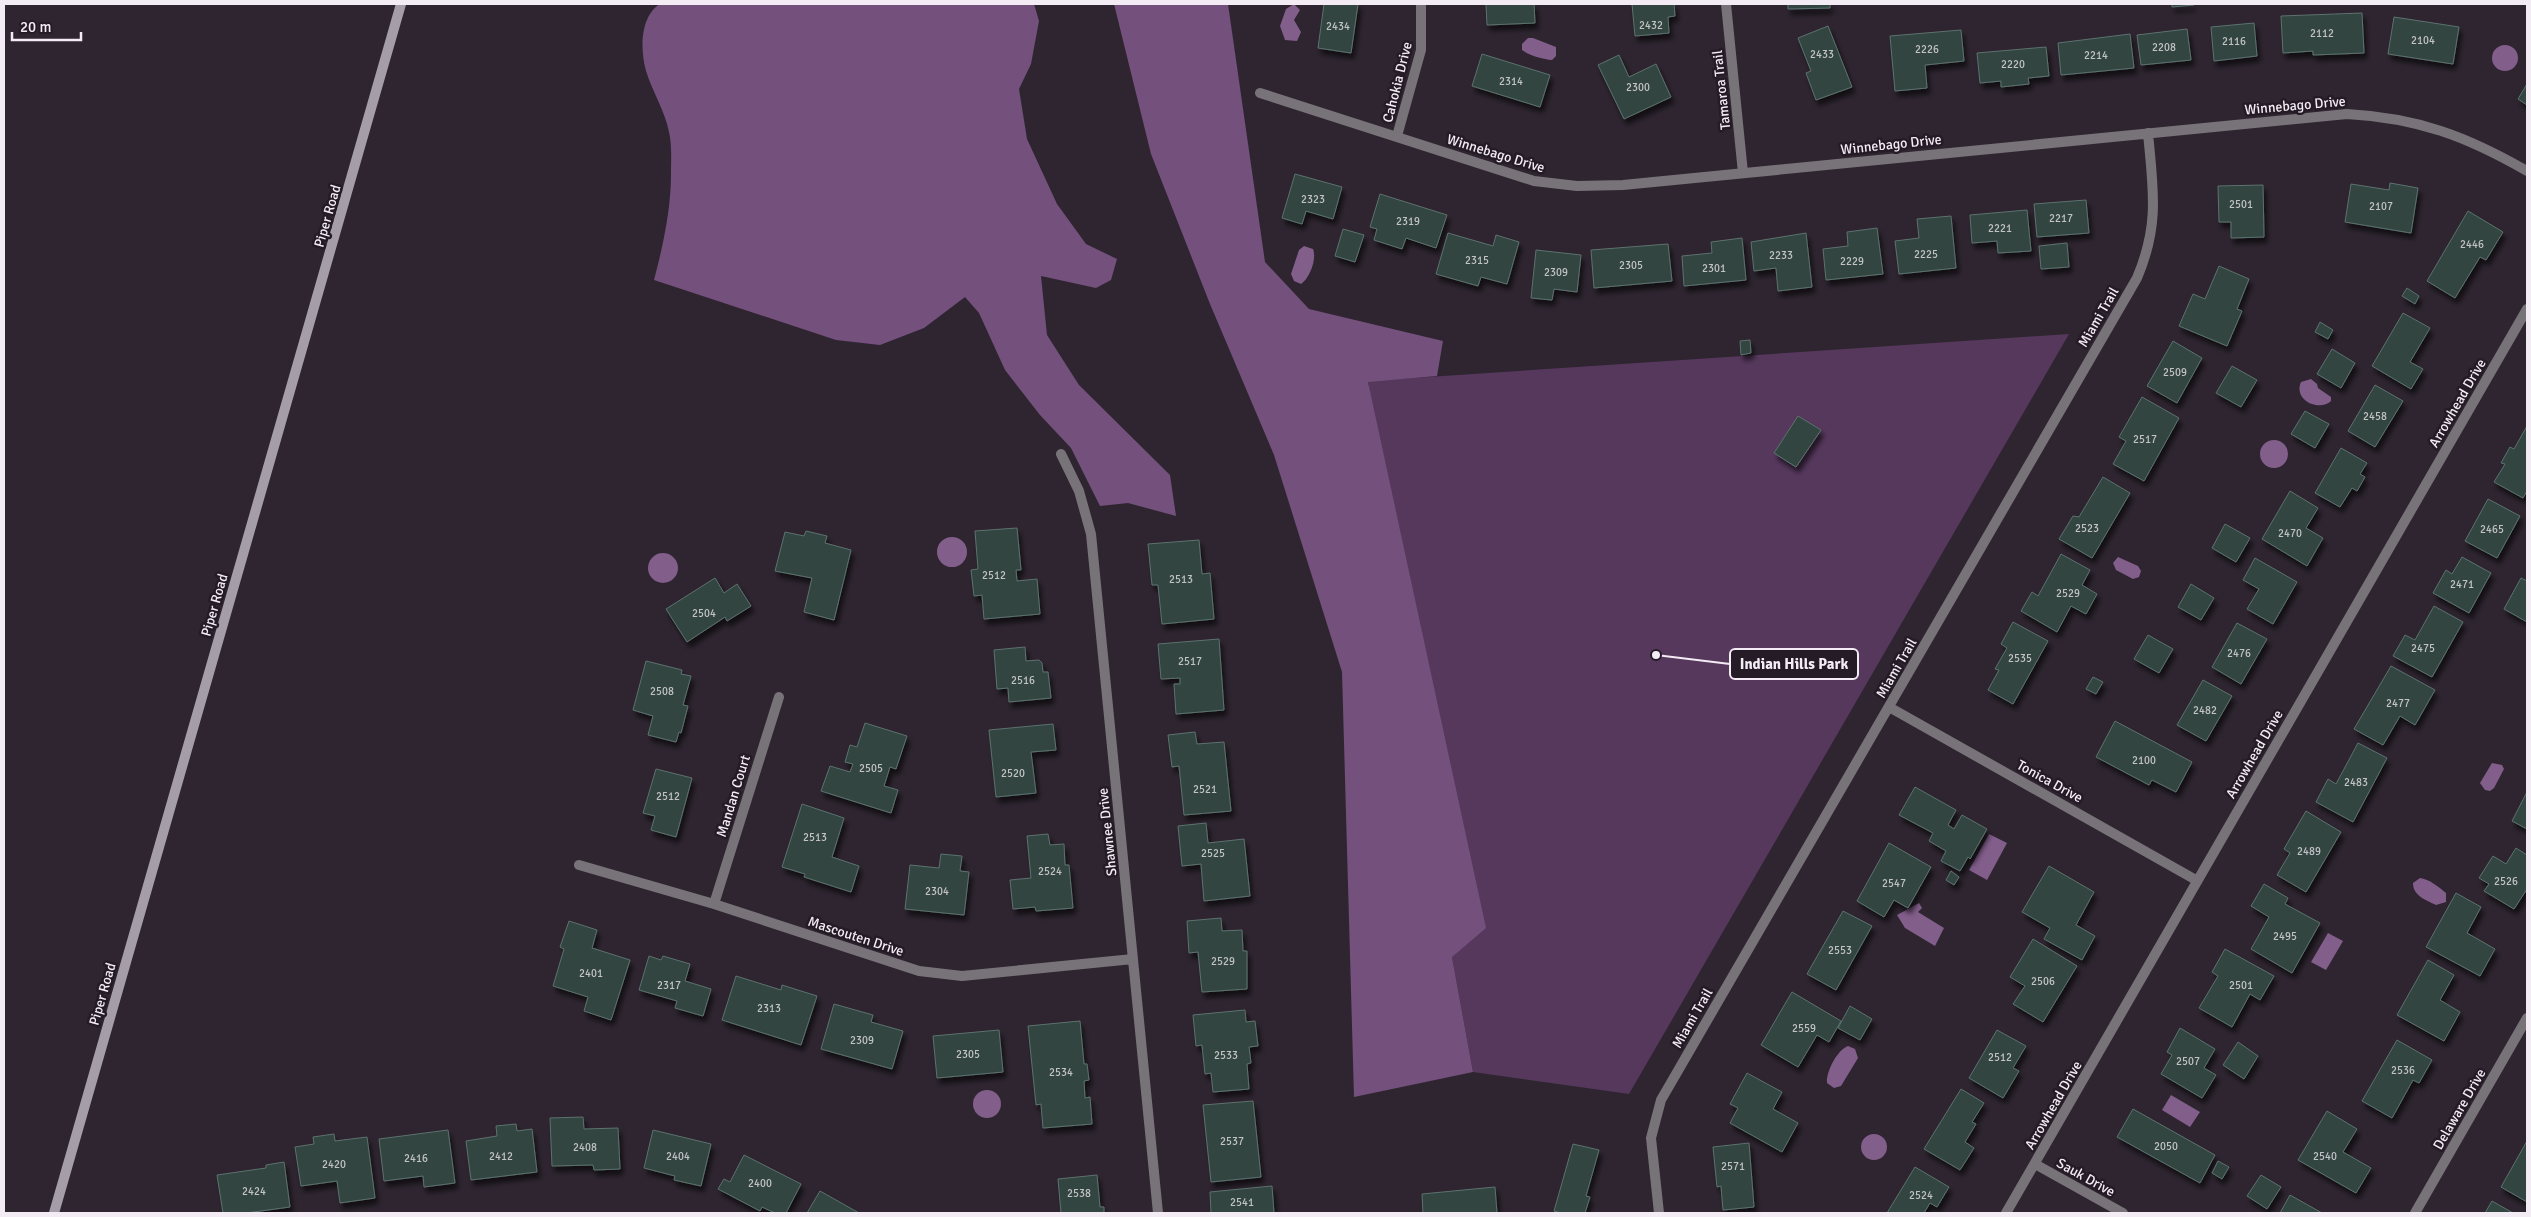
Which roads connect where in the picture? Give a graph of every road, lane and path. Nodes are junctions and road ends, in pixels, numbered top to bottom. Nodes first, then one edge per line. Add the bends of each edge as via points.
1 (401, 4) edge
2 (1421, 4) edge
3 (1726, 4) edge
4 (1260, 93) dead end
5 (2148, 133) junction
6 (1397, 136) junction
7 (2527, 171) edge
8 (1743, 173) junction
9 (2527, 309) edge
10 (1061, 454) dead end
11 (779, 697) dead end
12 (1889, 707) junction
13 (579, 865) dead end
14 (2196, 880) junction
15 (714, 904) junction
16 (1133, 959) junction
17 (2527, 1018) edge
18 (2035, 1164) junction
19 (54, 1213) edge
20 (1158, 1213) edge
21 (1659, 1213) edge
22 (2006, 1213) edge
23 (2122, 1213) edge
24 (2415, 1213) edge

1 - 19 street, Piper Road
2 - 6 street, Cahokia Drive via 1421,50
3 - 8 street, Tamaroa Trail
4 - 6 street, Winnebago Drive
5 - 7 street, Winnebago Drive via 2302,117 2381,116 2463,137
5 - 8 street, Winnebago Drive
5 - 12 street, Miami Trail via 2154,205 2146,256 2137,278
6 - 8 street, Winnebago Drive via 1534,181 1577,186 1623,185
9 - 14 street, Arrowhead Drive
10 - 16 street, Shawnee Drive via 1079,491 1091,534
11 - 15 street, Mandan Court
12 - 14 street, Tonica Drive
12 - 21 street, Miami Trail via 1661,1100 1651,1138
13 - 15 street, Mascouten Drive
14 - 18 street, Arrowhead Drive
15 - 16 street, Mascouten Drive via 920,971 962,976
16 - 20 street, Shawnee Drive
17 - 24 street, Delaware Drive
18 - 22 street, Arrowhead Drive
18 - 23 street, Sauk Drive

